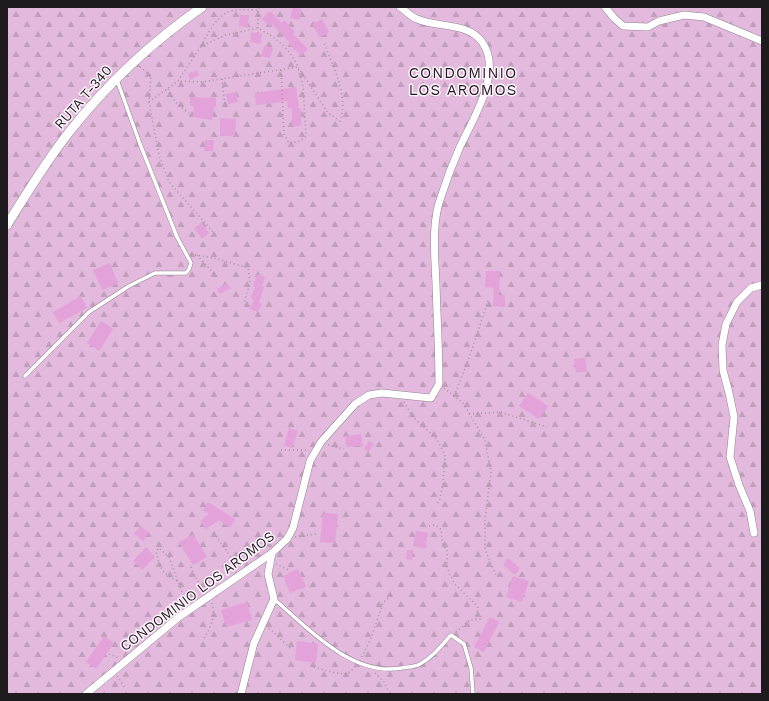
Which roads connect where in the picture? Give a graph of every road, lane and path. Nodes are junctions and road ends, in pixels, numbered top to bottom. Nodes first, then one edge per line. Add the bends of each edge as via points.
1 (202, 7) edge
2 (260, 7) edge
3 (400, 7) edge
4 (605, 7) edge
5 (258, 10) junction
6 (258, 28) junction
7 (762, 41) edge
8 (324, 43) dead end
9 (201, 46) junction
10 (134, 62) junction
11 (298, 67) junction
12 (281, 70) junction
13 (117, 78) junction
14 (222, 79) junction
15 (178, 81) junction
16 (168, 89) junction
17 (149, 102) junction
18 (225, 107) dead end
19 (189, 113) dead end
20 (7, 225) edge
21 (214, 233) dead end
22 (185, 253) junction
23 (197, 255) junction
24 (218, 278) dead end
25 (762, 285) edge
26 (488, 301) dead end
27 (244, 304) dead end
28 (25, 376) dead end
29 (439, 384) junction
30 (400, 395) junction
31 (454, 396) junction
32 (469, 414) junction
33 (547, 427) dead end
34 (321, 442) junction
35 (344, 449) dead end
36 (281, 450) dead end
37 (316, 450) junction
38 (436, 505) dead end
39 (429, 526) dead end
40 (214, 533) dead end
41 (754, 533) dead end
42 (317, 534) dead end
43 (287, 538) junction
44 (272, 553) junction
45 (270, 562) junction
46 (191, 567) dead end
47 (289, 570) dead end
48 (243, 573) junction
49 (497, 577) dead end
50 (177, 581) junction
51 (392, 595) dead end
52 (208, 597) junction
53 (274, 599) junction
54 (189, 610) junction
55 (476, 619) junction
56 (483, 619) dead end
57 (264, 622) junction
58 (451, 635) junction
59 (204, 638) dead end
60 (291, 649) dead end
61 (109, 654) dead end
62 (126, 661) junction
63 (359, 662) junction
64 (366, 666) junction
65 (314, 667) dead end
66 (114, 671) junction
67 (124, 688) dead end
68 (388, 691) dead end
69 (86, 694) edge
70 (242, 694) edge
71 (474, 694) edge

1 - 10 street, RUTA T-340
2 - 5 path
3 - 29 street via 416,19 460,28 471,33 481,40 489,64 488,82 440,200 434,235
4 - 7 street via 623,26 648,28 659,21 684,15 704,17
5 - 6 path
5 - 9 path via 227,12 213,25
6 - 9 path via 226,35
6 - 11 path via 276,38 291,54
8 - 11 path via 340,85 343,112 340,121 328,113
9 - 15 path
10 - 13 street, RUTA T-340
10 - 17 path via 151,76
11 - 12 path
11 - 12 path via 303,86 306,136 301,141 289,143 284,134
12 - 14 path
13 - 20 street, RUTA T-340 via 84,113 60,144
13 - 22 lane via 140,144
14 - 15 path via 201,82
14 - 18 path
15 - 16 path
16 - 17 path
16 - 19 path via 171,98
17 - 21 path via 159,155 169,182
22 - 23 path
22 - 28 lane via 191,263 186,273 155,273 129,286 89,312
23 - 24 path
23 - 27 path via 248,268 250,282
25 - 41 street via 751,288 737,302 726,324 722,345 723,370 734,417 730,457 750,511
26 - 31 path
29 - 30 street, CONDOMINIO LOS AROMOS via 431,398
29 - 31 path
30 - 34 street, CONDOMINIO LOS AROMOS via 369,395 355,404
30 - 38 path via 412,416 438,439 445,456 443,483
31 - 32 path via 463,403
32 - 33 path via 500,412
32 - 49 path via 485,440 491,472 485,520 486,550
34 - 35 path
34 - 37 street, CONDOMINIO LOS AROMOS
36 - 37 path
37 - 43 street, CONDOMINIO LOS AROMOS via 310,461 293,528
39 - 55 path via 435,525 440,529 442,542 447,551 447,568 454,583 478,607
40 - 48 path
42 - 43 path
43 - 44 street, CONDOMINIO LOS AROMOS
44 - 45 street
44 - 48 street, CONDOMINIO LOS AROMOS
45 - 47 path
45 - 53 street via 268,574
46 - 52 path
48 - 52 street, CONDOMINIO LOS AROMOS
50 - 50 path via 169,557 159,548 156,552 160,566 164,573
50 - 54 path
51 - 63 path via 383,603 371,638
52 - 54 street, CONDOMINIO LOS AROMOS
52 - 59 path via 214,608 212,626
53 - 57 street
53 - 63 lane via 336,652
54 - 62 street, CONDOMINIO LOS AROMOS
55 - 56 path
55 - 58 path via 470,620
57 - 60 path
57 - 70 street via 254,643
58 - 64 lane via 436,653 418,665 393,670
58 - 71 lane via 464,644 471,668
61 - 62 path
62 - 66 street, CONDOMINIO LOS AROMOS
63 - 64 lane
63 - 65 path via 347,674
64 - 68 path via 384,682
66 - 67 path
66 - 69 street, CONDOMINIO LOS AROMOS

